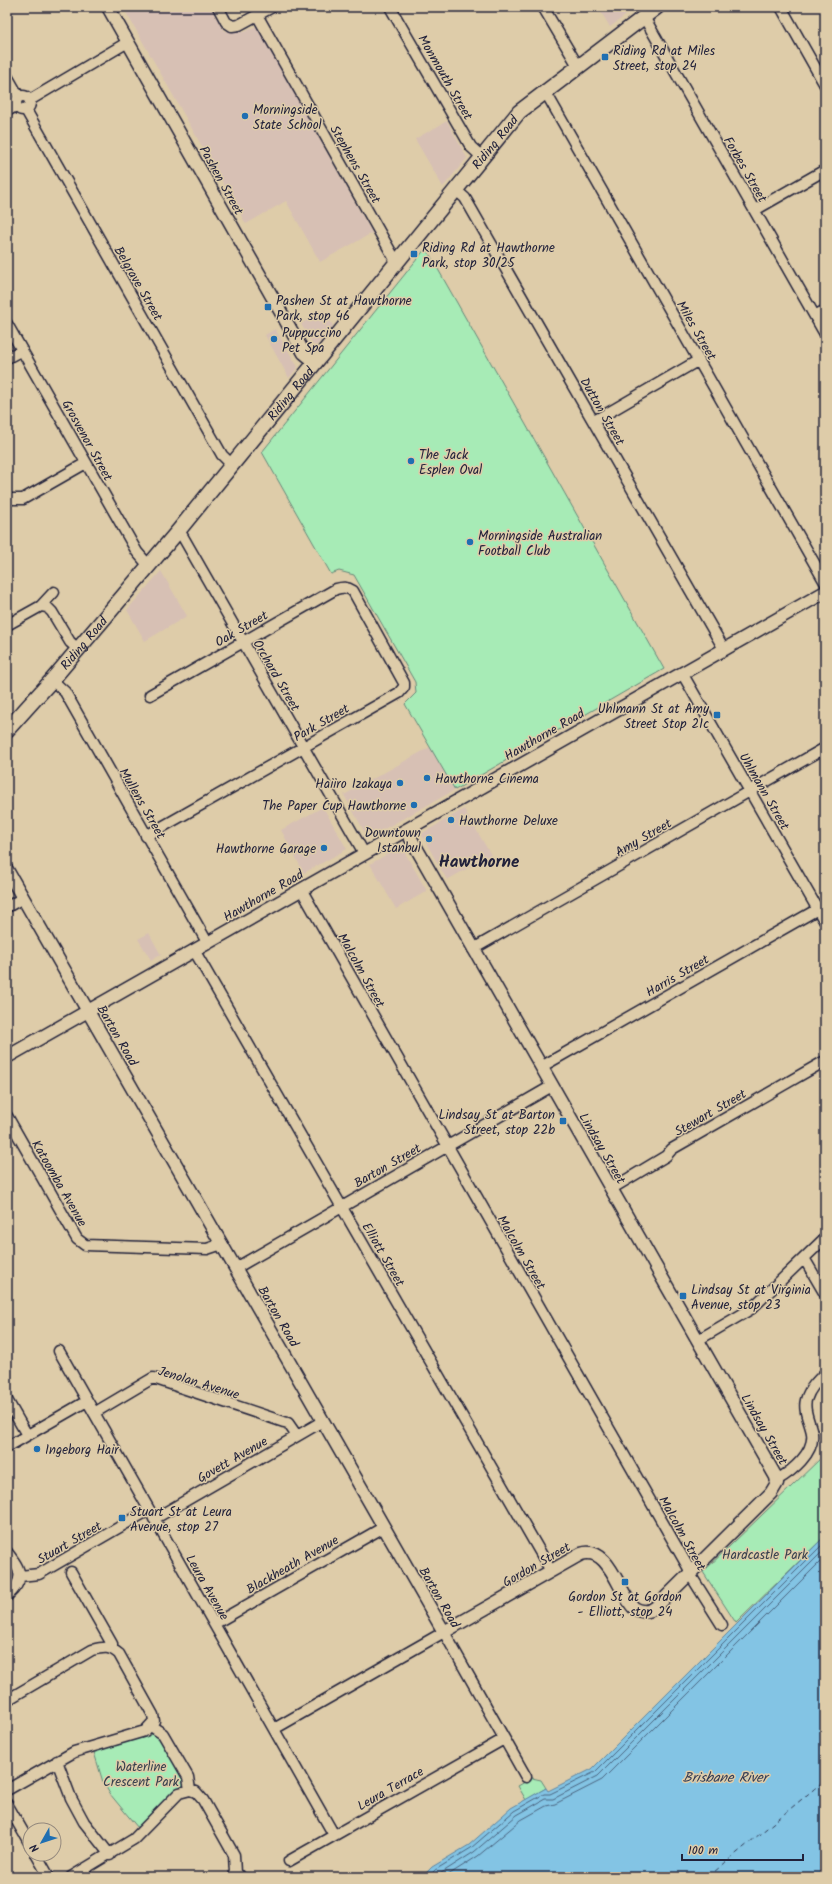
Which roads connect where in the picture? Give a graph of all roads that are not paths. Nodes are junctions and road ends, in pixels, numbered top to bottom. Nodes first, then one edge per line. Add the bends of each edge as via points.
1 (108, 7) edge
2 (218, 7) edge
3 (272, 7) edge
4 (390, 7) edge
5 (543, 7) edge
6 (657, 7) edge
7 (781, 7) edge
8 (256, 15) junction
9 (644, 17) junction
10 (128, 42) junction
11 (578, 66) junction
12 (7, 76) edge
13 (825, 85) edge
14 (546, 91) junction
15 (14, 105) edge
16 (28, 105) junction
17 (482, 157) junction
18 (825, 170) edge
19 (456, 190) junction
20 (755, 210) junction
21 (397, 263) junction
22 (825, 310) edge
23 (815, 316) junction
24 (7, 324) edge
25 (825, 334) edge
26 (22, 350) junction
27 (7, 358) edge
28 (699, 360) junction
29 (316, 363) junction
30 (594, 420) junction
31 (86, 463) junction
32 (232, 466) junction
33 (7, 499) edge
34 (180, 530) junction
35 (149, 566) junction
36 (825, 582) edge
37 (346, 588) joint
38 (54, 592) dead end
39 (825, 592) edge
40 (41, 606) junction
41 (7, 625) edge
42 (243, 642) junction
43 (78, 649) junction
44 (724, 649) junction
45 (682, 673) junction
46 (52, 680) junction
47 (150, 695) dead end
48 (7, 730) edge
49 (304, 747) junction
50 (825, 748) edge
51 (750, 791) junction
52 (406, 830) junction
53 (146, 836) junction
54 (364, 853) junction
55 (7, 870) edge
56 (302, 889) junction
57 (23, 898) junction
58 (7, 907) edge
59 (821, 907) edge
60 (825, 922) edge
61 (207, 942) junction
62 (473, 948) junction
63 (194, 950) junction
64 (88, 1011) junction
65 (7, 1057) edge
66 (825, 1061) edge
67 (541, 1067) junction
68 (552, 1086) junction
69 (7, 1116) edge
70 (447, 1146) junction
71 (610, 1189) junction
72 (341, 1207) junction
73 (825, 1238) edge
74 (222, 1244) junction
75 (804, 1258) junction
76 (236, 1268) junction
77 (825, 1294) edge
78 (698, 1340) junction
79 (59, 1351) dead end
80 (825, 1373) edge
81 (7, 1400) edge
82 (87, 1401) junction
83 (94, 1413) junction
84 (323, 1421) junction
85 (27, 1435) junction
86 (297, 1436) junction
87 (7, 1447) edge
88 (777, 1480) junction
89 (152, 1515) junction
90 (384, 1526) junction
91 (7, 1552) edge
92 (551, 1571) junction
93 (71, 1572) dead end
94 (691, 1573) junction
95 (20, 1576) junction
96 (7, 1596) edge
97 (214, 1624) junction
98 (722, 1626) dead end
99 (444, 1632) junction
100 (112, 1648) junction
101 (7, 1700) edge
102 (151, 1726) junction
103 (274, 1729) junction
104 (504, 1739) junction
105 (57, 1761) junction
106 (526, 1777) dead end
107 (7, 1790) edge
108 (190, 1790) junction
109 (7, 1804) edge
110 (22, 1830) edge
111 (334, 1835) junction
112 (110, 1855) junction
113 (289, 1861) dead end
114 (41, 1862) edge
115 (234, 1876) edge
116 (49, 1877) edge
117 (71, 1877) edge

1 - 10 street, Pashen Street
2 - 8 street via 226,22 232,26
3 - 8 street
4 - 17 street, Monmouth Street via 471,147
5 - 11 street
6 - 9 main road, Riding Road
7 - 13 street
8 - 21 street, Stephens Street
9 - 11 main road, Riding Road
9 - 20 street, Forbes Street
10 - 16 street
10 - 29 street, Pashen Street via 304,353
11 - 14 main road, Riding Road
12 - 15 street
14 - 17 main road, Riding Road via 519,112
14 - 28 street, Miles Street
15 - 16 street via 24,96
16 - 32 street, Belgrave Street via 222,455
17 - 19 main road, Riding Road
18 - 20 street
19 - 21 main road, Riding Road
19 - 30 street, Dutton Street via 465,198
20 - 23 street, Forbes Street
21 - 29 main road, Riding Road
22 - 23 street
23 - 25 street, Forbes Street
24 - 26 street, Grosvenor Street
26 - 27 street
26 - 31 street, Grosvenor Street
28 - 30 street
28 - 36 street, Miles Street
29 - 32 main road, Riding Road
30 - 44 street, Dutton Street
31 - 33 street via 23,499
31 - 35 street, Grosvenor Street via 137,552
32 - 34 main road, Riding Road
34 - 35 main road, Riding Road
34 - 42 street, Orchard Street
35 - 43 main road, Riding Road
37 - 42 street, Oak Street via 336,589
37 - 49 street, Park Street via 353,591 404,682 404,687 399,693
38 - 40 street
39 - 44 street, Hawthorne Road
40 - 41 street
40 - 43 street via 52,612 70,642
42 - 47 street, Oak Street
42 - 49 street, Orchard Street
43 - 46 main road, Riding Road
44 - 45 street, Hawthorne Road
45 - 51 street, Uhlmann Street
45 - 52 street, Hawthorne Road
46 - 48 main road, Riding Road
46 - 53 street, Mullens Street via 65,692
49 - 53 street, Park Street
49 - 54 street, Orchard Street
50 - 51 street, Amy Street
51 - 59 street, Uhlmann Street
51 - 62 street, Amy Street
52 - 54 street, Hawthorne Road
52 - 62 street, Lindsay Street
53 - 61 street, Mullens Street
54 - 56 street, Hawthorne Road
55 - 57 street, Barton Road
56 - 61 street, Hawthorne Road
56 - 70 street, Malcolm Street
57 - 58 street
57 - 64 street, Barton Road
59 - 60 street, Uhlmann Street
59 - 67 street, Harris Street
61 - 63 street, Hawthorne Road
62 - 67 street, Lindsay Street
63 - 64 street, Hawthorne Road
63 - 72 street, Elliott Street
64 - 65 street, Hawthorne Road
64 - 74 street, Barton Road
66 - 71 street, Stewart Street via 672,1149 666,1156
67 - 68 street, Lindsay Street
68 - 70 street, Barton Street
68 - 71 street, Lindsay Street
69 - 74 street, Katoomba Avenue via 77,1239 85,1245 207,1250
70 - 72 street, Barton Street
70 - 94 street, Malcolm Street
71 - 78 street, Lindsay Street
72 - 76 street, Barton Street
72 - 92 street, Elliott Street
73 - 75 street
74 - 76 street, Barton Road
75 - 77 street
75 - 78 street via 751,1309
76 - 84 street, Barton Road
78 - 88 street, Lindsay Street
79 - 82 street, Leura Avenue
80 - 88 street, Gordon Street via 810,1390 805,1401 812,1442 810,1449 790,1472
81 - 85 street
82 - 83 street, Leura Avenue
82 - 85 street
83 - 86 street, Jenolan Avenue via 153,1378 284,1422
83 - 89 street, Leura Avenue
84 - 86 street, Govett Avenue
84 - 90 street, Barton Road
85 - 87 street
86 - 89 street, Govett Avenue
88 - 94 street, Gordon Street via 771,1493
89 - 95 street, Stuart Street via 39,1574
89 - 97 street, Leura Avenue
90 - 97 street, Blackheath Avenue
90 - 99 street, Barton Road
91 - 95 street via 17,1565
92 - 94 street, Gordon Street via 581,1554 595,1553 601,1557 631,1606 643,1611 653,1609
92 - 99 street, Gordon Street
93 - 100 street
94 - 98 street, Malcolm Street
95 - 96 street via 16,1587
97 - 103 street, Leura Avenue
99 - 103 street, Gordon Street
99 - 104 street, Barton Road
100 - 101 street via 92,1650
100 - 102 street via 119,1654 153,1715 154,1721
102 - 105 street via 145,1731 74,1752
102 - 108 street via 163,1734 188,1777
103 - 111 street, Leura Avenue
104 - 106 street, Barton Road
104 - 111 street, Leura Terrace
105 - 107 street
105 - 112 street via 71,1798 84,1822
108 - 112 street via 180,1793 134,1839
108 - 115 street via 196,1792 203,1800 234,1855
109 - 110 street
111 - 113 street, Leura Terrace
112 - 117 street
114 - 116 street

